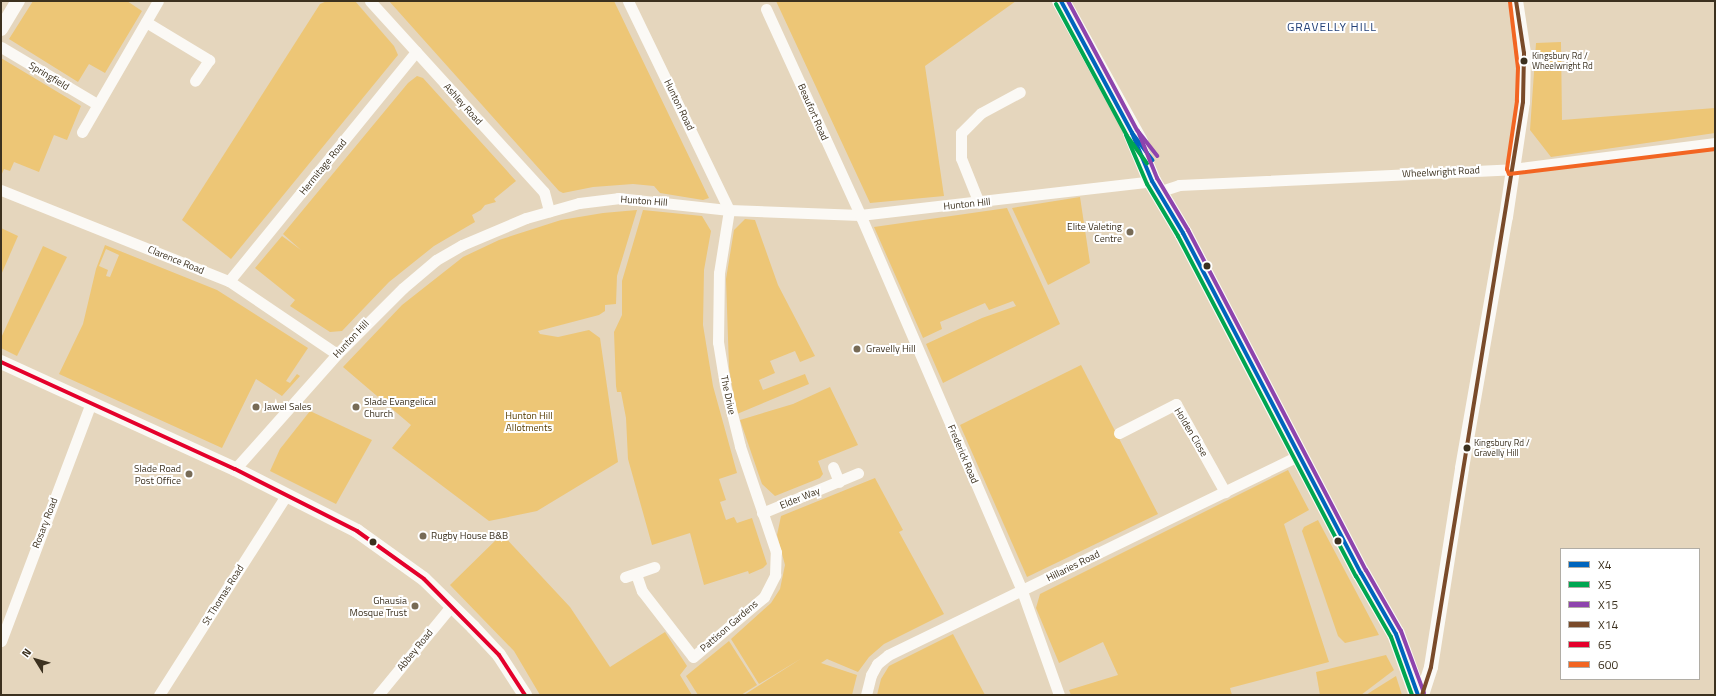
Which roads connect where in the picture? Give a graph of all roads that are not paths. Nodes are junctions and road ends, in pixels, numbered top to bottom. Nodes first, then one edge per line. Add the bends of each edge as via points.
1 (18, 1) edge
2 (158, 1) edge
3 (370, 1) edge
4 (628, 1) edge
5 (1061, 1) edge
6 (1516, 1) edge
7 (766, 9) dead end
8 (146, 22) junction
9 (1, 29) edge
10 (1, 47) edge
11 (416, 52) junction
12 (195, 81) dead end
13 (1020, 92) dead end
14 (97, 104) junction
15 (82, 132) dead end
16 (1715, 143) edge
17 (1513, 169) junction
18 (1160, 185) junction
19 (1, 190) edge
20 (979, 203) junction
21 (729, 210) junction
22 (550, 211) junction
23 (860, 215) junction
24 (230, 281) junction
25 (337, 354) junction
26 (1, 362) edge
27 (90, 405) junction
28 (1119, 433) dead end
29 (1300, 455) junction
30 (833, 467) dead end
31 (235, 469) junction
32 (858, 474) dead end
33 (839, 482) junction
34 (1225, 492) junction
35 (287, 494) junction
36 (762, 513) junction
37 (654, 567) dead end
38 (775, 575) joint
39 (1022, 591) junction
40 (451, 606) junction
41 (1, 641) edge
42 (159, 695) edge
43 (378, 695) edge
44 (525, 695) edge
45 (866, 695) edge
46 (1059, 695) edge
47 (1418, 695) edge
48 (1422, 695) edge

1 - 9 street
2 - 8 street
3 - 11 street, Ashley Road
4 - 21 street, Hunton Road
5 - 18 main road via 1132,133 1149,154
6 - 17 street via 1524,68 1523,102
7 - 23 street, Beaufort Road
8 - 12 street via 209,60
8 - 14 street
10 - 14 street, Springfield
11 - 22 street, Ashley Road via 544,192
11 - 24 street, Hermitage Road
13 - 20 street via 980,113 961,133 961,158
14 - 15 street
16 - 17 street, Wheelwright Road
17 - 18 street, Wheelwright Road
17 - 48 street via 1431,667
18 - 20 street, Hunton Hill
18 - 29 main road via 1178,210 1183,233
19 - 24 street, Clarence Road
20 - 23 street, Hunton Hill
21 - 22 street, Hunton Hill via 618,198
21 - 23 street, Hunton Hill
21 - 36 street, The Drive via 719,272 718,342 725,385 740,446
22 - 25 street, Hunton Hill via 496,230 436,260 398,292
23 - 39 street, Frederick Road
24 - 25 street, Clarence Road
25 - 31 street, Hunton Hill
26 - 27 street
27 - 31 street
27 - 41 street, Rosary Road
28 - 34 street, Holden Close via 1176,404
29 - 34 street, Hillaries Road
29 - 47 main road via 1396,634
30 - 33 street
31 - 35 street
32 - 33 street, Elder Way
33 - 36 street, Elder Way
34 - 39 street, Hillaries Road
35 - 40 street via 356,531 424,579
35 - 42 street, St Thomas Road
36 - 38 street, The Drive via 776,552
37 - 38 street, Pattison Gardens via 630,576 693,656 764,597
39 - 45 street, Hillaries Road via 888,655 877,664 871,674
39 - 46 street, Frederick Road
40 - 43 street, Abbey Road
40 - 44 street via 499,654

